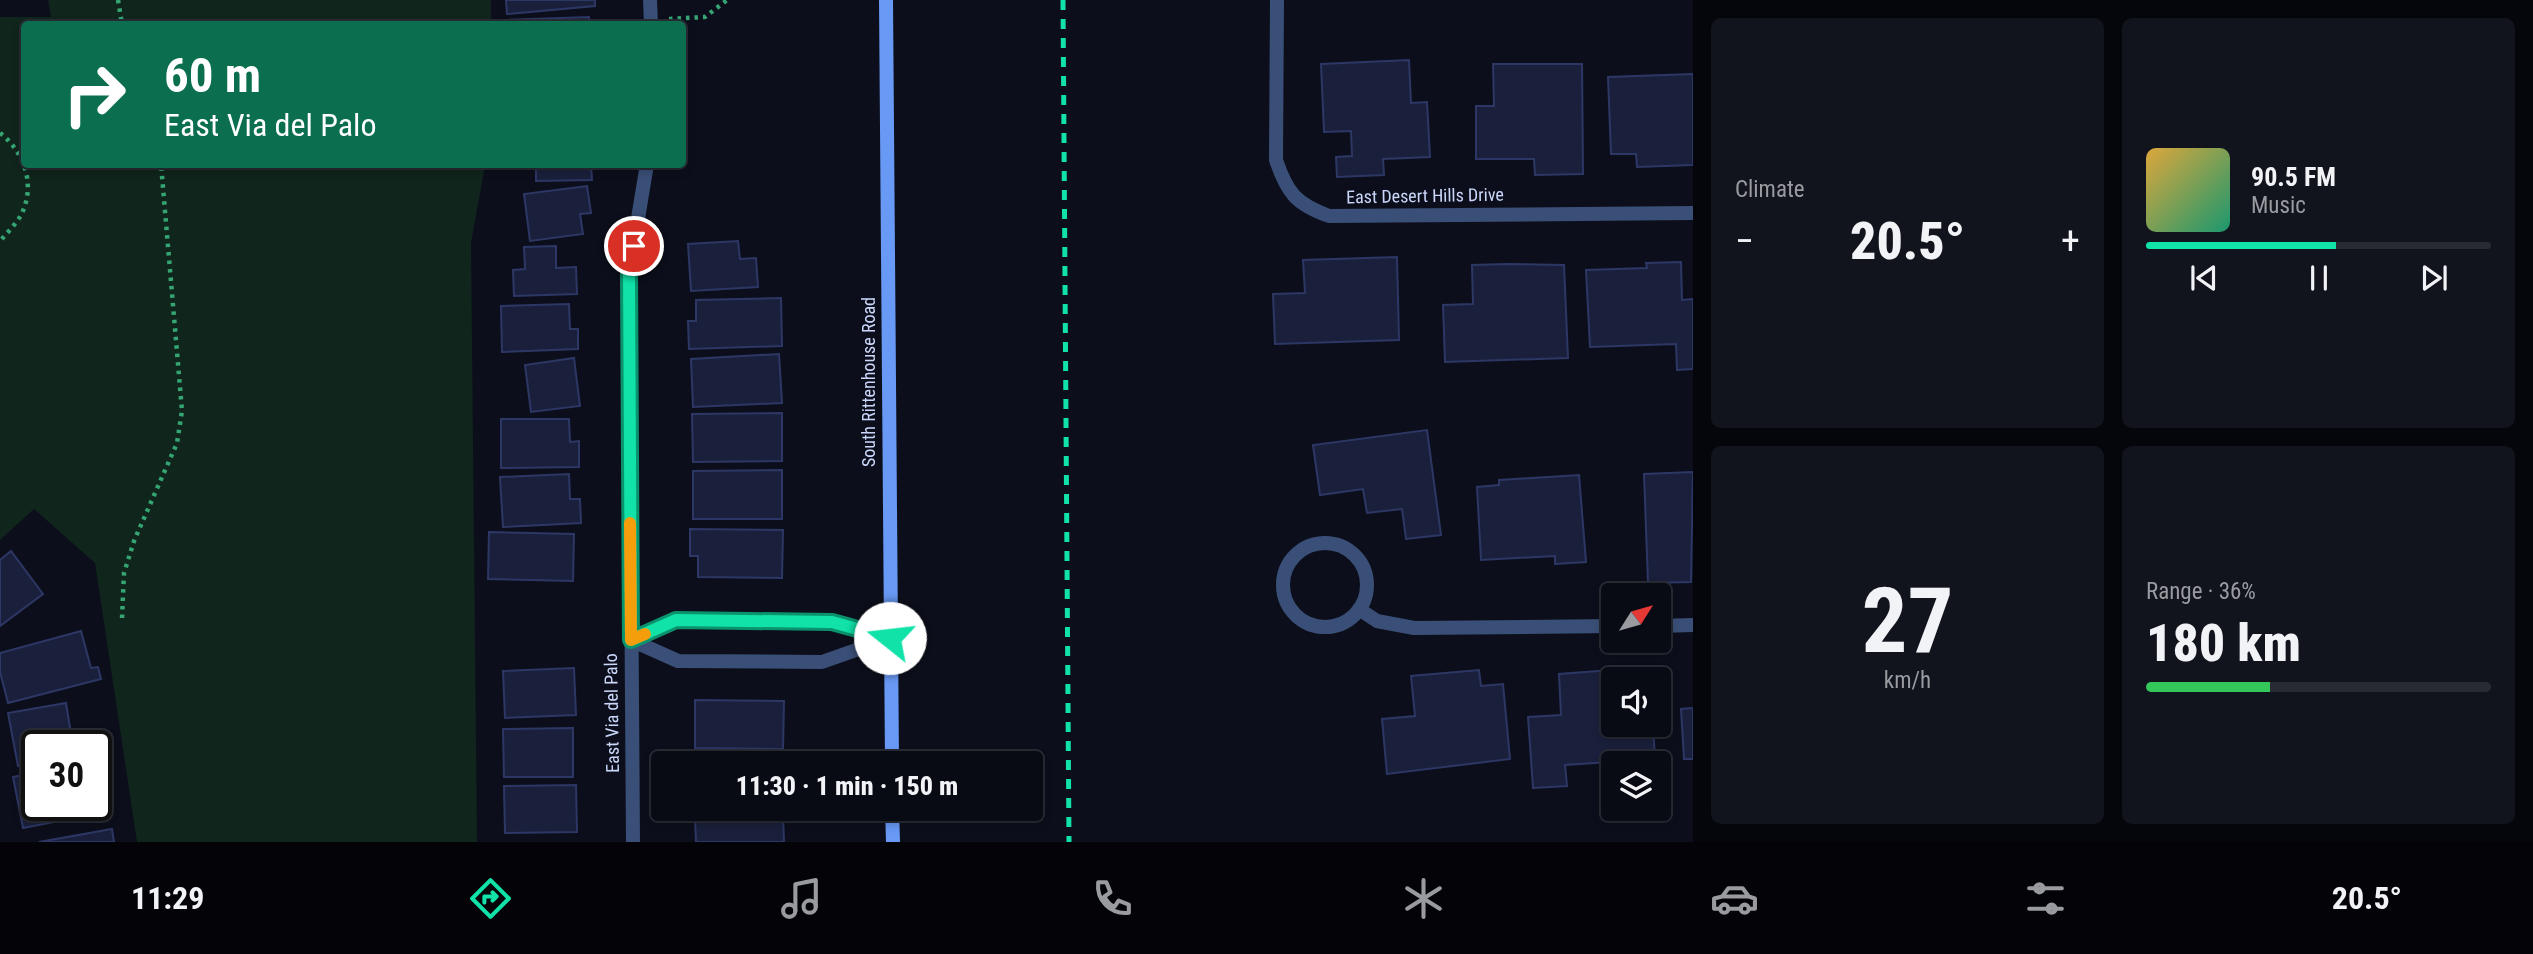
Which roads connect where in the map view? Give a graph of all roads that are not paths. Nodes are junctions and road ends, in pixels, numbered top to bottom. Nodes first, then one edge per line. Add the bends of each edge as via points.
1 (650, 0) edge
2 (886, 0) edge
3 (1277, 0) edge
4 (651, 21) edge
5 (646, 168) edge
6 (1693, 213) edge
7 (1359, 609) junction
8 (1693, 625) edge
9 (1601, 626) edge
10 (1671, 626) edge
11 (890, 638) junction
12 (631, 640) junction
13 (892, 751) edge
14 (892, 821) edge
15 (633, 842) edge
16 (892, 842) edge

1 - 4 street
2 - 11 main road, South Rittenhouse Road
3 - 6 street, East Desert Hills Drive via 1276,160 1284,185 1303,207 1329,216
5 - 12 street, East Via del Palo via 629,273
7 - 7 street via 1367,582 1363,568 1344,548 1317,544 1293,558 1286,569 1284,596 1299,618 1324,627 1338,625
7 - 9 street via 1377,621 1414,628
8 - 10 street
11 - 12 street via 832,622 676,620
11 - 12 street via 822,662 678,661
11 - 13 main road, South Rittenhouse Road
12 - 15 street, East Via del Palo
14 - 16 main road

